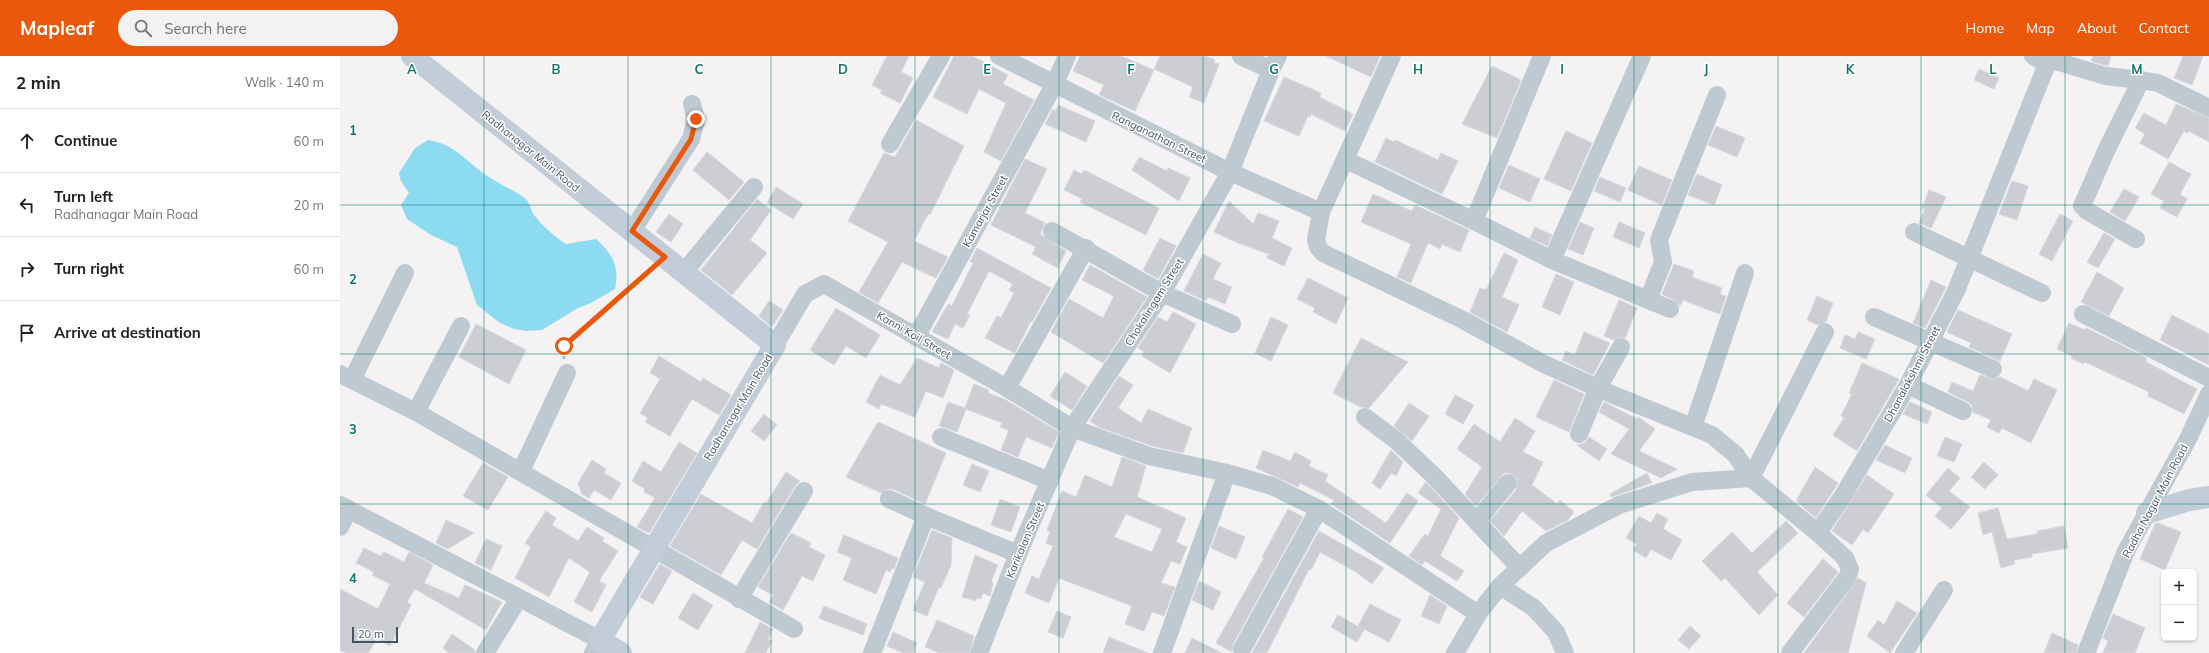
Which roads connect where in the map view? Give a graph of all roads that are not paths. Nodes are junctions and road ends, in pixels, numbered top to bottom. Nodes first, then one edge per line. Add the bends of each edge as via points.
1 (412, 56) edge
2 (941, 56) edge
3 (999, 56) edge
4 (1067, 56) edge
5 (1241, 56) edge
6 (1392, 56) edge
7 (1542, 56) edge
8 (1642, 56) edge
9 (2040, 60) edge
10 (1275, 63) edge
11 (2141, 80) junction
12 (1054, 85) junction
13 (1717, 95) dead end
14 (692, 104) dead end
15 (2209, 108) edge
16 (890, 144) dead end
17 (1346, 160) junction
18 (1230, 172) junction
19 (754, 187) dead end
20 (1321, 212) junction
21 (1474, 221) junction
22 (1052, 230) dead end
23 (632, 231) junction
24 (1914, 232) dead end
25 (2136, 239) dead end
26 (1086, 248) junction
27 (1970, 257) junction
28 (1552, 260) junction
29 (684, 272) junction
30 (405, 273) dead end
31 (1745, 273) dead end
32 (1162, 292) junction
33 (2042, 292) dead end
34 (1648, 300) junction
35 (1670, 309) dead end
36 (2083, 314) dead end
37 (1874, 316) dead end
38 (1232, 324) dead end
39 (461, 326) dead end
40 (1825, 332) dead end
41 (916, 337) junction
42 (1931, 340) junction
43 (775, 345) junction
44 (1621, 347) dead end
45 (1993, 368) dead end
46 (567, 373) road end
47 (346, 377) edge
48 (2209, 378) edge
49 (1908, 385) junction
50 (1007, 388) junction
51 (1598, 388) junction
52 (2209, 394) edge
53 (1963, 411) dead end
54 (416, 412) junction
55 (1365, 417) dead end
56 (1693, 427) junction
57 (1072, 428) junction
58 (1579, 434) dead end
59 (941, 437) dead end
60 (521, 471) junction
61 (1227, 473) junction
62 (1751, 478) junction
63 (1050, 482) junction
64 (1508, 483) dead end
65 (804, 491) dead end
66 (2209, 497) edge
67 (889, 499) dead end
68 (344, 507) edge
69 (1319, 510) junction
70 (2147, 513) junction
71 (926, 516) junction
72 (1477, 521) junction
73 (340, 527) edge
74 (1818, 533) junction
75 (654, 548) junction
76 (1018, 554) junction
77 (1520, 568) junction
78 (1500, 586) junction
79 (1944, 590) dead end
80 (519, 598) junction
81 (739, 599) junction
82 (1478, 614) junction
83 (794, 629) dead end
84 (596, 646) edge
85 (1242, 649) dead end
86 (485, 653) edge
87 (621, 653) edge
88 (872, 653) edge
89 (979, 653) edge
90 (1162, 653) edge
91 (1455, 653) edge
92 (1565, 653) edge
93 (1790, 653) edge
94 (1904, 653) edge
95 (2086, 653) edge

1 - 23 street, Radhanagar Main Road
2 - 16 street
3 - 12 street, Ranganathan Street
4 - 12 street, Kamarjar Street
5 - 10 street
6 - 17 street
7 - 21 street
8 - 28 street
9 - 11 street via 2059,62 2105,76
9 - 27 street, Dhanalakshmi Street
10 - 18 street, Chokalingam Street
11 - 15 street via 2158,83
11 - 25 street via 2082,206
12 - 18 street, Ranganathan Street
12 - 41 street, Kamarjar Street
13 - 34 street via 1659,240 1664,262
14 - 23 street via 696,119 691,139
17 - 20 street
17 - 21 street
18 - 20 street, Ranganathan Street
18 - 32 street, Chokalingam Street
19 - 29 street
20 - 51 street via 1316,240 1323,253 1463,320 1544,364
21 - 28 street
22 - 26 street
23 - 29 street, Radhanagar Main Road
24 - 27 street
26 - 32 street
26 - 50 street
27 - 33 street
27 - 42 street, Dhanalakshmi Street
28 - 34 street
29 - 43 street, Radhanagar Main Road
30 - 47 street
31 - 56 street
32 - 38 street
32 - 57 street, Chokalingam Street
34 - 35 street
36 - 48 street
37 - 42 street
39 - 54 street
40 - 62 street
41 - 43 street, Kanni Koil Street via 824,284 805,294
41 - 50 street, Kanni Koil Street
42 - 45 street
42 - 49 street, Dhanalakshmi Street
43 - 75 street, Radhanagar Main Road
44 - 51 street
46 - 60 street
47 - 54 street
49 - 53 street
49 - 74 street, Dhanalakshmi Street
50 - 57 street, Kanni Koil Street
51 - 56 street
51 - 58 street
52 - 70 street, Radha Nagar Main Road via 2188,439
54 - 60 street
55 - 72 street via 1397,441
56 - 62 street via 1712,435 1726,445
57 - 61 street, Kanni Koil Street via 1149,456
57 - 63 street, Karikalan Street
59 - 63 street
60 - 75 street
61 - 69 street, Kanni Koil Street via 1272,486
61 - 90 street
62 - 74 street
62 - 77 street via 1692,482 1619,505 1546,544
63 - 76 street, Karikalan Street
64 - 72 street
65 - 81 street
66 - 70 street via 2189,500
67 - 71 street
68 - 73 street
68 - 80 street
69 - 82 street, Kanni Koil Street
69 - 85 street
70 - 95 street, Radha Nagar Main Road via 2126,551
71 - 76 street
71 - 88 street
72 - 77 street
74 - 93 street via 1845,558 1850,569 1848,576
75 - 81 street
75 - 84 street, Radhanagar Main Road
76 - 89 street, Karikalan Street
77 - 78 street
78 - 82 street
78 - 92 street via 1534,608 1556,632
79 - 94 street
80 - 84 street
80 - 86 street
81 - 83 street
82 - 91 street
84 - 87 street

